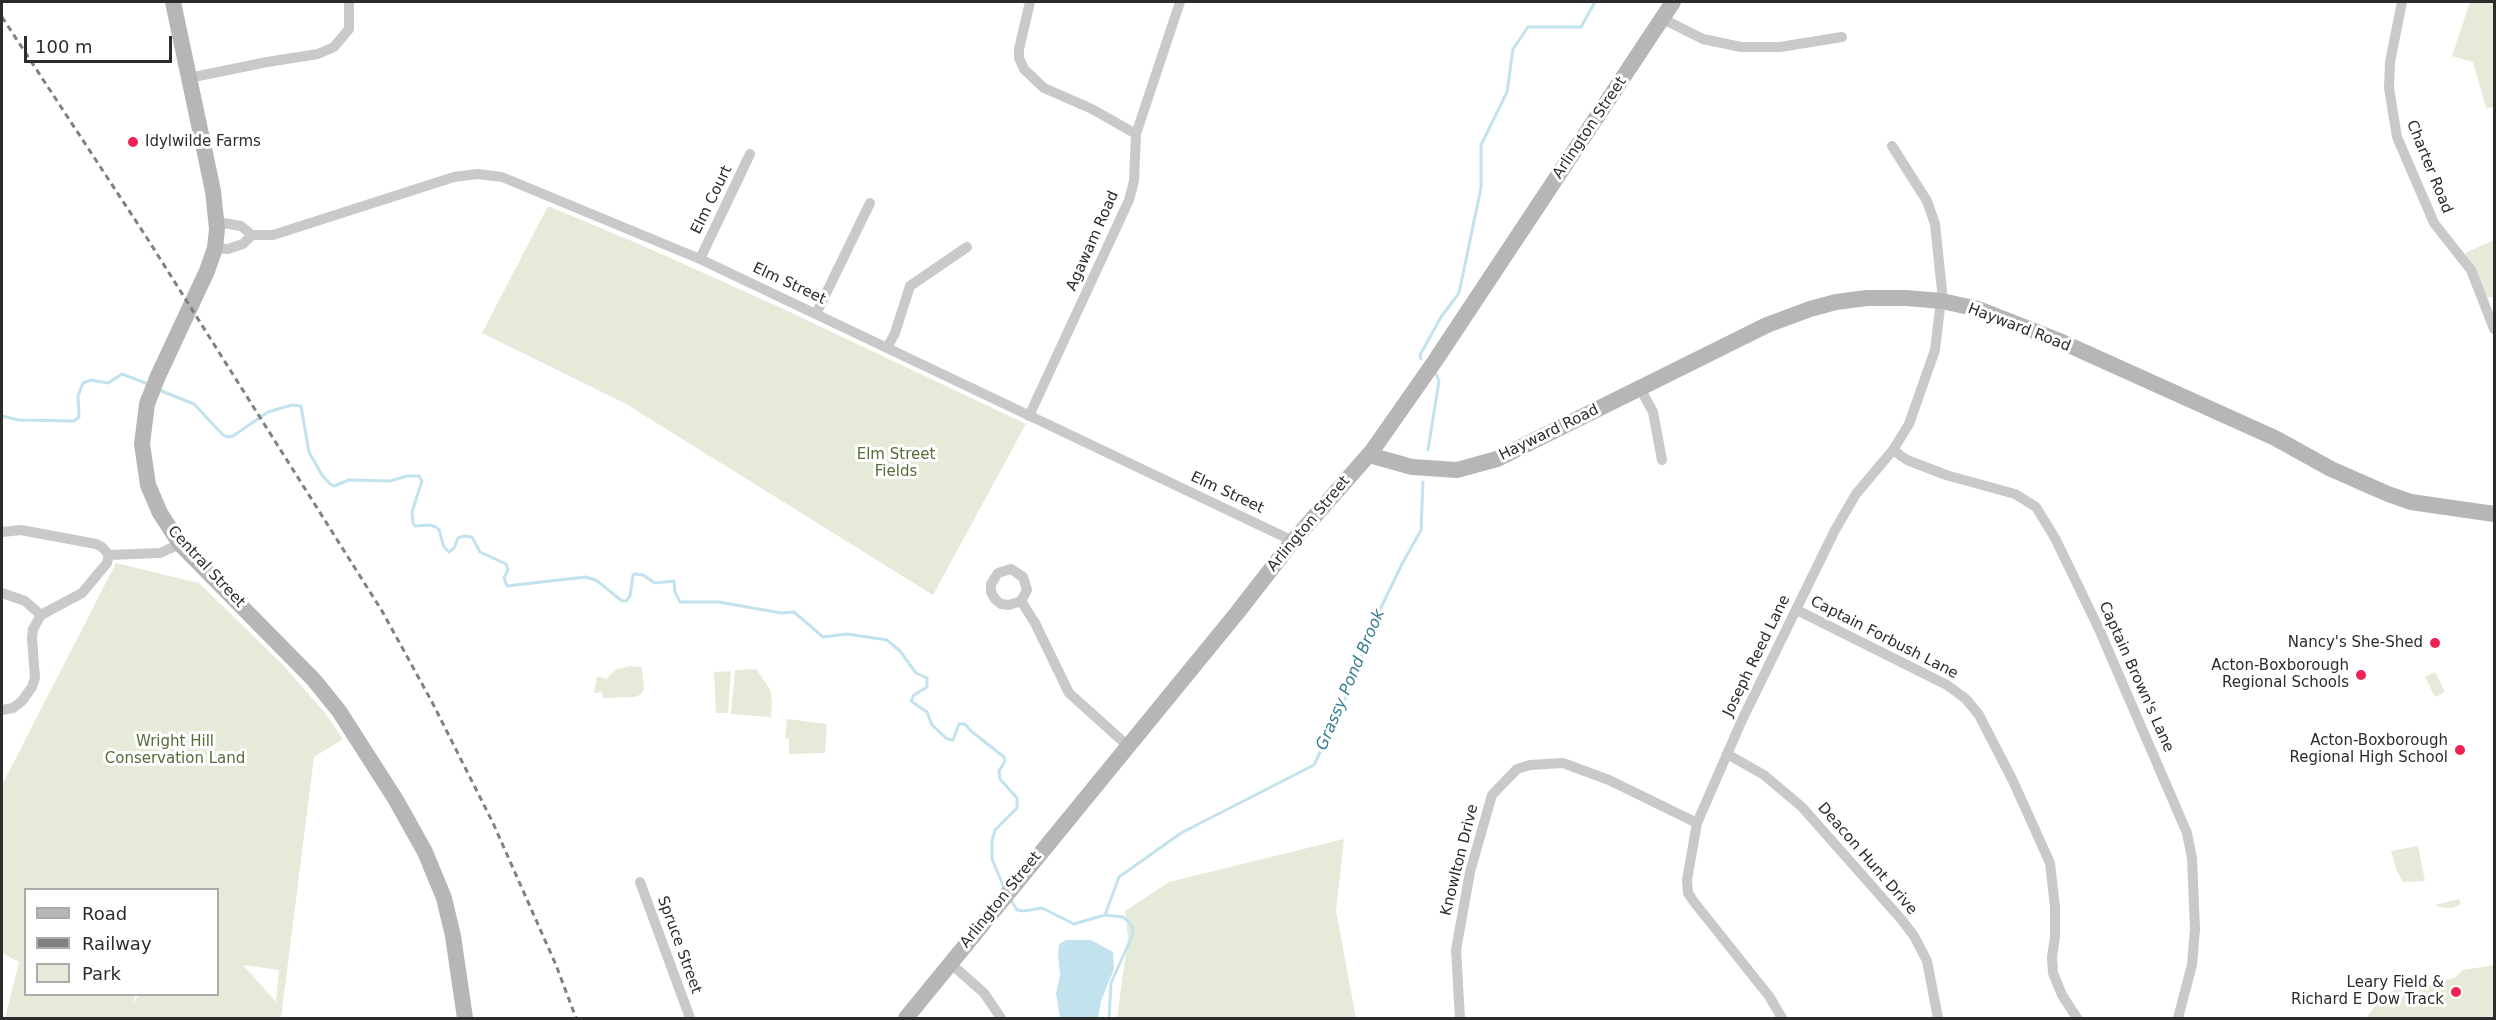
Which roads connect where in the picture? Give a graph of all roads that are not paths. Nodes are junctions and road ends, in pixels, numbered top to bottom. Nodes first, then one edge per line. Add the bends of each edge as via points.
1 (173, 2) edge
2 (350, 2) edge
3 (1030, 2) edge
4 (1180, 2) edge
5 (1673, 2) edge
6 (2402, 2) edge
7 (1661, 18) junction
8 (1842, 37) dead end
9 (189, 78) junction
10 (1136, 134) junction
11 (1892, 146) dead end
12 (750, 154) dead end
13 (870, 203) dead end
14 (217, 222) junction
15 (252, 236) junction
16 (215, 248) junction
17 (967, 248) dead end
18 (700, 259) junction
19 (1942, 301) junction
20 (816, 314) junction
21 (2494, 329) edge
22 (887, 348) junction
23 (1640, 388) junction
24 (1029, 416) junction
25 (1893, 450) junction
26 (1369, 455) junction
27 (1662, 460) dead end
28 (2494, 514) edge
29 (2, 532) edge
30 (1293, 541) junction
31 (180, 544) junction
32 (109, 555) junction
33 (2, 593) edge
34 (1021, 600) dead end
35 (1797, 610) junction
36 (41, 615) junction
37 (2, 710) edge
38 (1128, 746) junction
39 (1727, 754) junction
40 (1697, 823) junction
41 (640, 882) dead end
42 (950, 963) junction
43 (465, 1018) edge
44 (690, 1018) edge
45 (906, 1018) edge
46 (1001, 1018) edge
47 (1460, 1018) edge
48 (1782, 1018) edge
49 (1938, 1018) edge
50 (2077, 1018) edge
51 (2178, 1018) edge

1 - 9 street, Central Street
2 - 9 street via 349,29 334,47 318,54
3 - 10 street via 1018,49 1029,76 1052,92
4 - 10 street, Agawam Road
5 - 7 street, Arlington Street
6 - 21 street, Charter Road via 2389,88 2397,137 2434,223 2470,270
7 - 8 street via 1703,39 1741,47 1780,47
7 - 26 street, Arlington Street
9 - 14 street, Central Street
10 - 24 street, Agawam Road via 1129,200
11 - 19 street, Joseph Reed Lane via 1927,201 1935,224
12 - 18 street, Elm Court
13 - 20 street
14 - 15 street via 241,226
14 - 16 street, Central Street
15 - 16 street, Elm Street via 228,249
15 - 18 street, Elm Street via 282,232 445,179 485,174 522,184
16 - 31 street, Central Street via 158,376 142,437 144,467 156,506
17 - 22 street via 912,284
18 - 20 street, Elm Street
19 - 23 street, Hayward Road via 1867,298 1810,309 1752,332
19 - 25 street, Joseph Reed Lane via 1935,350 1923,388 1909,424
19 - 28 street, Hayward Road via 1978,309 2062,342 2276,438 2331,469 2388,494 2411,502
20 - 22 street, Elm Street
22 - 24 street, Elm Street
23 - 26 street, Hayward Road via 1516,451 1457,470 1413,467
23 - 27 street via 1653,412
24 - 30 street, Elm Street
25 - 35 street, Joseph Reed Lane via 1856,494
25 - 51 street, Captain Brown's Lane via 1907,460 1946,475 2015,494 2036,507 2055,538 2108,647 2187,833 2195,929 2192,965
26 - 30 street, Arlington Street
29 - 32 street via 21,530 96,544
30 - 38 street, Arlington Street
31 - 32 street via 160,553
31 - 43 street, Central Street via 314,680 392,792 425,852 444,898
32 - 36 street via 107,563 82,593
33 - 36 street via 25,601
34 - 38 street via 1069,693
35 - 39 street, Joseph Reed Lane
35 - 50 street, Captain Forbush Lane via 1947,685 1979,715 2050,863 2055,908 2053,973 2061,995
36 - 37 street via 33,629 33,687 22,701
38 - 42 street, Arlington Street
39 - 40 street, Joseph Reed Lane
39 - 49 street, Deacon Hunt Drive via 1764,775 1802,807 1914,936 1927,961
40 - 47 street, Knowlton Drive via 1609,780 1563,763 1517,769 1492,795 1470,872 1456,950
40 - 48 street, Joseph Reed Lane via 1688,893
41 - 44 street, Spruce Street
42 - 45 street, Arlington Street
42 - 46 street via 984,993

